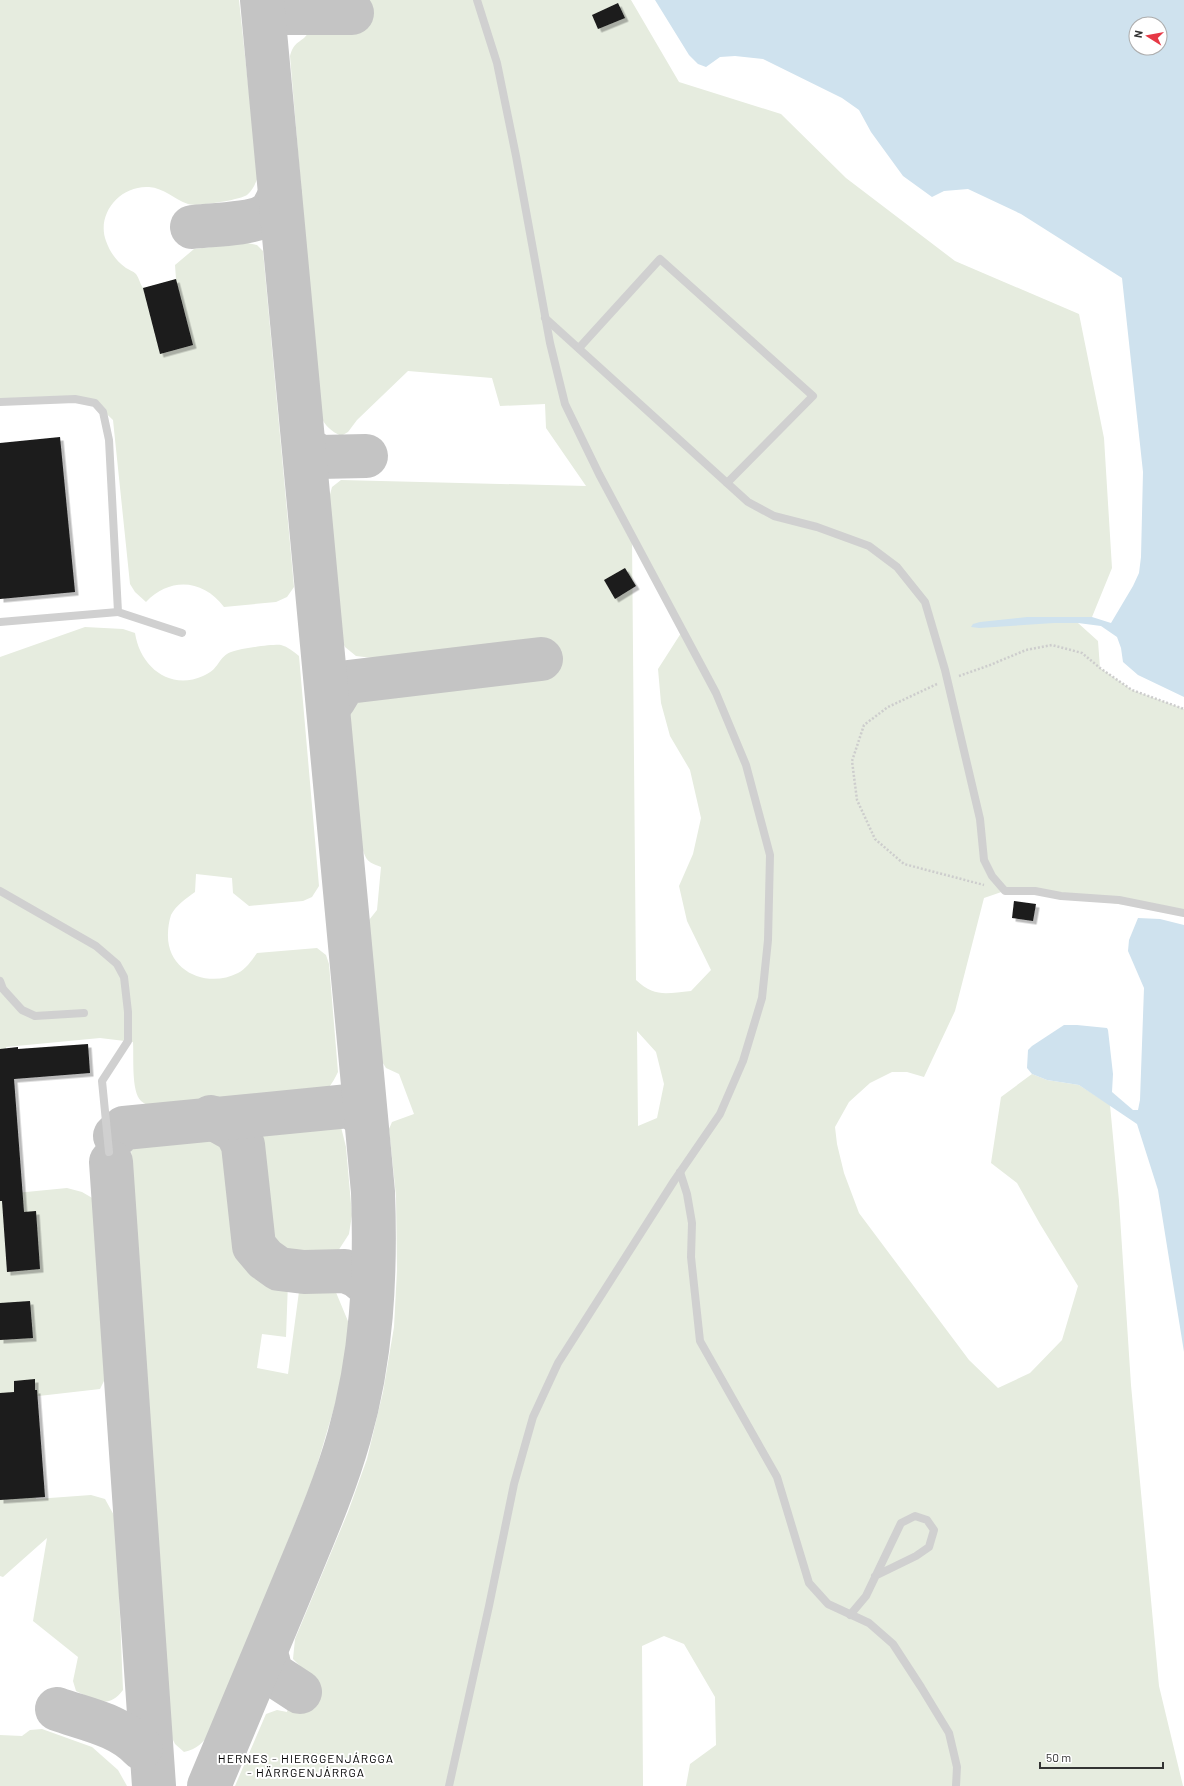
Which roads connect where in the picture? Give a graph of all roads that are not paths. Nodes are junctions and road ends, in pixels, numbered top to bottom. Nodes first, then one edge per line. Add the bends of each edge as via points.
1 (477, 0) edge
2 (545, 318) junction
3 (579, 348) junction
4 (0, 402) edge
5 (727, 483) junction
6 (118, 612) junction
7 (0, 622) edge
8 (182, 633) dead end
9 (0, 891) edge
10 (1184, 913) edge
11 (0, 981) edge
12 (84, 1013) dead end
13 (109, 1152) dead end
14 (680, 1172) junction
15 (875, 1576) junction
16 (850, 1614) junction
17 (449, 1786) edge
18 (956, 1786) edge

1 - 2 lane via 498,71
2 - 3 lane
2 - 14 lane via 565,404 599,474 716,693 746,765 770,856 768,940 762,998 743,1061 720,1114
3 - 5 lane
3 - 5 lane via 660,259 813,396
4 - 6 lane via 75,399 95,403 103,412 109,440
5 - 10 lane via 748,502 774,516 816,527 869,546 897,567 925,602 945,670 980,819 984,860 992,876 1005,891 1035,891 1061,896 1119,900
6 - 7 lane
6 - 8 lane
9 - 13 lane via 96,946 117,964 124,977 128,1041 102,1081
11 - 12 lane via 3,989 22,1010 35,1016
14 - 16 lane via 692,1223 691,1257 700,1341 777,1477 809,1583 828,1604
14 - 17 lane via 558,1363 533,1417 514,1484
15 - 15 lane via 901,1523 915,1516 927,1520 934,1530 929,1547
15 - 16 lane via 866,1596
16 - 18 lane via 869,1623 893,1644 921,1687 949,1734 957,1767

